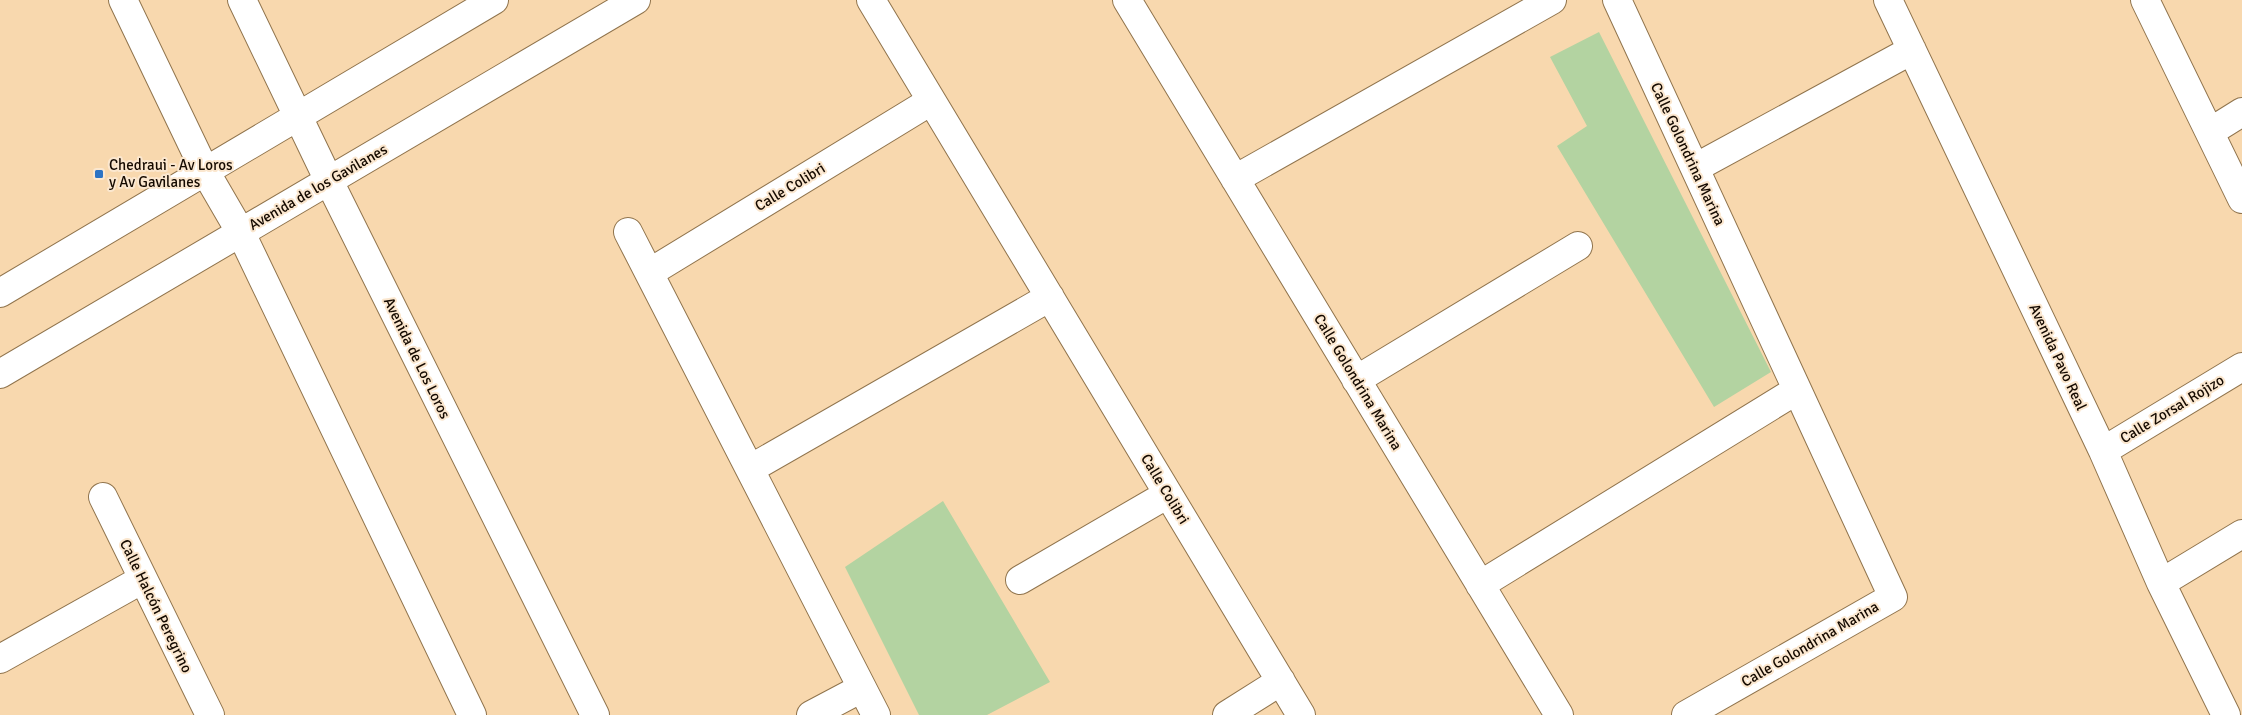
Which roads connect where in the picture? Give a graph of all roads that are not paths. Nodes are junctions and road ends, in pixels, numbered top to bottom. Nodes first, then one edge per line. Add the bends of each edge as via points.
1 (123, 0) edge
2 (242, 0) edge
3 (494, 0) edge
4 (636, 0) edge
5 (871, 0) edge
6 (1127, 0) edge
7 (1552, 0) edge
8 (1617, 0) edge
9 (1888, 0) edge
10 (2145, 0) edge
11 (1912, 50) junction
12 (932, 101) junction
13 (2242, 112) edge
14 (298, 116) junction
15 (2210, 132) junction
16 (1695, 168) junction
17 (205, 171) junction
18 (1235, 179) junction
19 (329, 181) junction
20 (2242, 199) edge
21 (628, 232) dead end
22 (240, 233) junction
23 (1578, 246) dead end
24 (649, 273) junction
25 (0, 293) edge
26 (1050, 297) junction
27 (2242, 367) edge
28 (0, 374) edge
29 (1356, 380) junction
30 (1797, 390) junction
31 (2103, 451) junction
32 (750, 469) junction
33 (1168, 494) junction
34 (102, 497) dead end
35 (2242, 534) edge
36 (143, 579) junction
37 (1020, 580) dead end
38 (2161, 583) junction
39 (1480, 585) junction
40 (0, 659) edge
41 (1281, 681) junction
42 (862, 688) junction
43 (210, 715) edge
44 (472, 715) edge
45 (595, 715) edge
46 (811, 715) edge
47 (876, 715) edge
48 (1227, 715) edge
49 (1301, 715) edge
50 (1559, 715) edge
51 (1686, 715) edge
52 (2226, 715) edge

1 - 17 street
2 - 14 street, Avenida de Los Loros
3 - 14 street
4 - 19 street, Avenida de los Gavilanes
5 - 12 street, Calle Colibri
6 - 18 street, Calle Golondrina Marina
7 - 18 street
8 - 16 street, Calle Golondrina Marina
9 - 11 street, Avenida Pavo Real
10 - 15 street
11 - 16 street
11 - 31 street, Avenida Pavo Real
12 - 24 street, Calle Colibri
12 - 26 street, Calle Colibri
13 - 15 street
14 - 17 street
14 - 19 street, Avenida de Los Loros
15 - 20 street
16 - 30 street, Calle Golondrina Marina
17 - 22 street
17 - 25 street
18 - 29 street, Calle Golondrina Marina
19 - 22 street, Avenida de los Gavilanes
19 - 45 street, Avenida de Los Loros
21 - 24 street
22 - 28 street, Avenida de los Gavilanes
22 - 44 street
23 - 29 street
24 - 32 street
26 - 32 street
26 - 33 street, Calle Colibri
27 - 31 street, Calle Zorsal Rojizo
29 - 39 street, Calle Golondrina Marina
30 - 39 street
30 - 51 street, Calle Golondrina Marina via 1893,597
31 - 38 street, Avenida Pavo Real
32 - 42 street
33 - 37 street
33 - 41 street, Calle Colibri
34 - 36 street, Calle Halcón Peregrino
35 - 38 street
36 - 40 street
36 - 43 street, Calle Halcón Peregrino
38 - 52 street, Avenida Pavo Real
39 - 50 street, Calle Golondrina Marina
41 - 48 street
41 - 49 street, Calle Colibri
42 - 46 street
42 - 47 street

